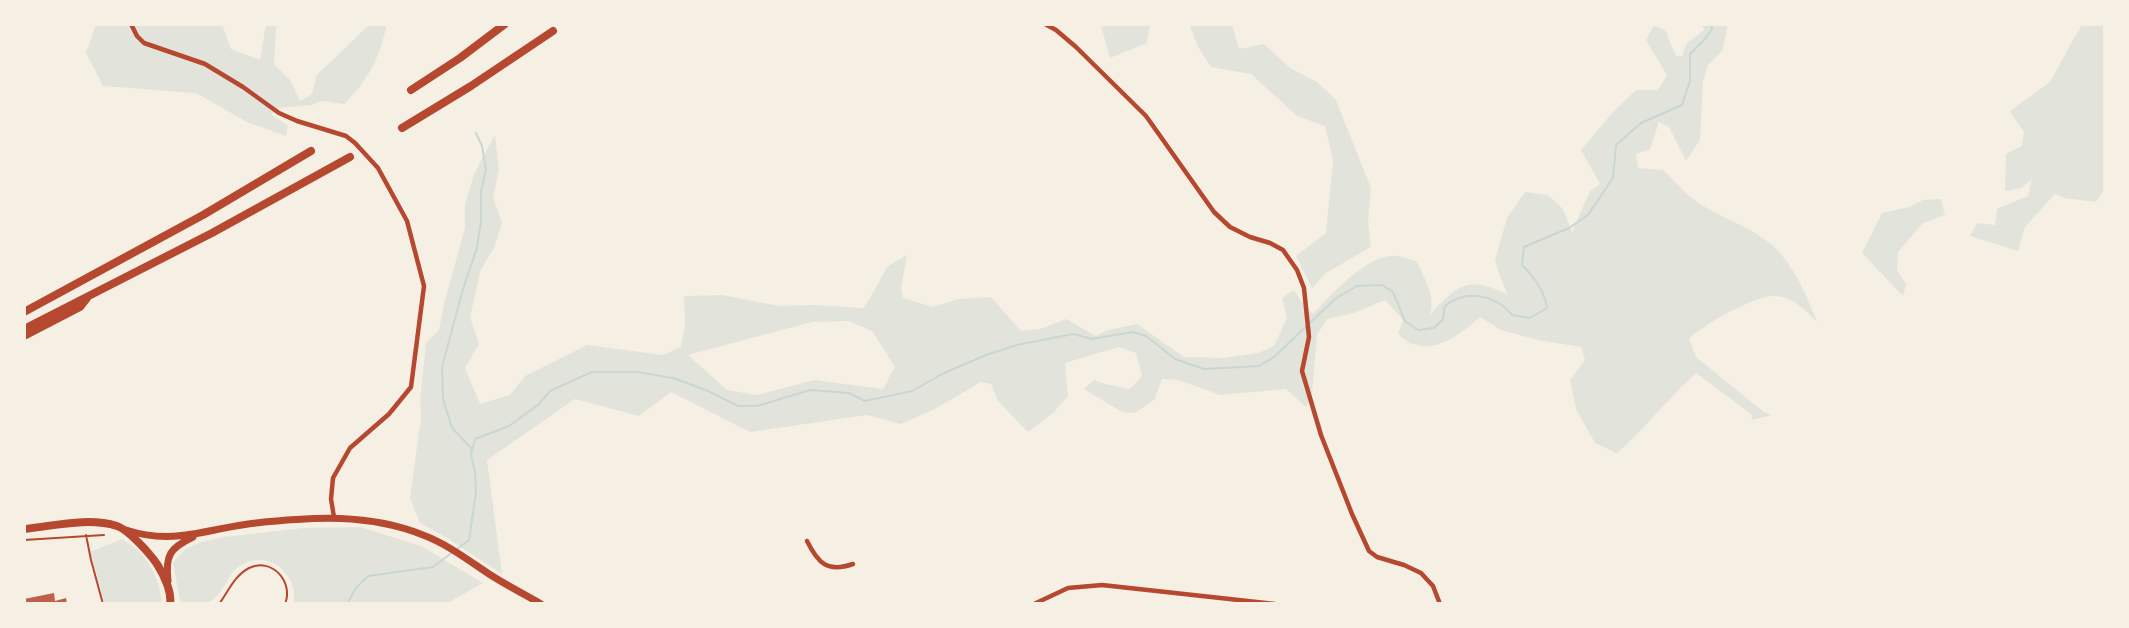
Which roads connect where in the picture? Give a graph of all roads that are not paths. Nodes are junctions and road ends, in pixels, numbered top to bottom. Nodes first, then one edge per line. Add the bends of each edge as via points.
1 (131, 24) edge
2 (505, 24) edge
3 (1045, 24) edge
4 (553, 32) dead end
5 (411, 90) dead end
6 (402, 128) dead end
7 (311, 151) dead end
8 (350, 158) dead end
9 (88, 296) junction
10 (24, 310) edge
11 (24, 329) edge
12 (24, 336) edge
13 (334, 517) junction
14 (121, 528) junction
15 (24, 529) edge
16 (200, 533) junction
17 (86, 535) junction
18 (104, 535) dead end
19 (24, 540) edge
20 (807, 541) dead end
21 (853, 564) dead end
22 (168, 590) junction
23 (172, 602) edge
24 (103, 604) edge
25 (219, 604) edge
26 (285, 604) edge
27 (541, 604) edge
28 (1034, 604) edge
29 (1275, 604) edge
30 (1440, 604) edge

1 - 13 street via 144,43 205,64 279,113 346,136 378,168 407,221 424,286 411,387 389,414 350,448 333,478
2 - 5 highway
3 - 30 street via 1076,46 1146,116 1222,220 1283,250 1297,270 1304,288 1309,337 1302,370 1321,435 1352,513 1369,551 1421,573 1433,586
4 - 6 highway
7 - 10 highway via 203,215
8 - 9 highway
9 - 11 highway
9 - 12 highway via 80,308
13 - 16 main road via 239,525
13 - 27 main road via 423,535
14 - 15 main road via 90,522
14 - 16 main road via 150,537
14 - 22 main road via 150,554
16 - 22 main road via 177,544 169,553
17 - 18 lane
17 - 19 lane
17 - 24 lane
20 - 21 street via 816,558 831,568
22 - 23 main road
25 - 26 lane via 235,579 256,565 269,567 280,575 288,588
28 - 29 street via 1068,588 1102,585

